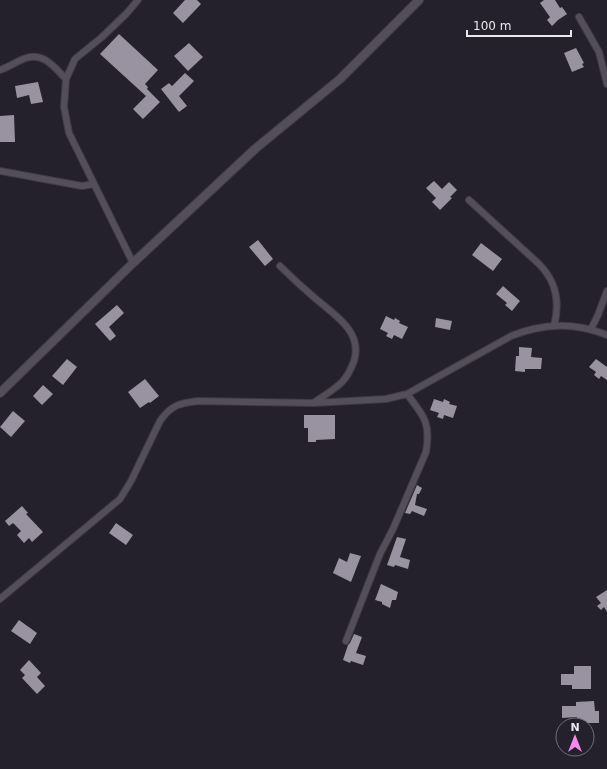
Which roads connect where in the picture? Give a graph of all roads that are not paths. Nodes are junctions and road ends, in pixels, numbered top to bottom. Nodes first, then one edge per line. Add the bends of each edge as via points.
1 (138, 0) edge
2 (419, 0) edge
3 (578, 17) dead end
4 (0, 70) edge
5 (66, 79) junction
6 (607, 84) edge
7 (0, 171) edge
8 (94, 184) junction
9 (469, 200) dead end
10 (133, 263) junction
11 (280, 266) dead end
12 (607, 291) edge
13 (554, 326) junction
14 (591, 329) junction
15 (607, 335) edge
16 (0, 392) edge
17 (407, 394) junction
18 (314, 402) junction
19 (0, 599) edge
20 (346, 641) dead end

1 - 5 street via 102,37 75,59
2 - 10 street via 340,79 255,149
3 - 6 street via 599,52
4 - 5 street via 33,56 49,62
5 - 8 street via 64,107 69,133
7 - 8 street via 82,186
8 - 10 street
9 - 13 street via 549,276 556,298
10 - 16 street
11 - 18 street via 338,316 356,344 350,371 342,382
12 - 14 street
13 - 14 street via 568,325
13 - 17 street via 526,330 511,336
14 - 15 street
17 - 18 street via 386,399
17 - 20 street via 428,427 426,452 380,554
18 - 19 street via 198,401 182,403 172,408 160,421 132,481 120,499

